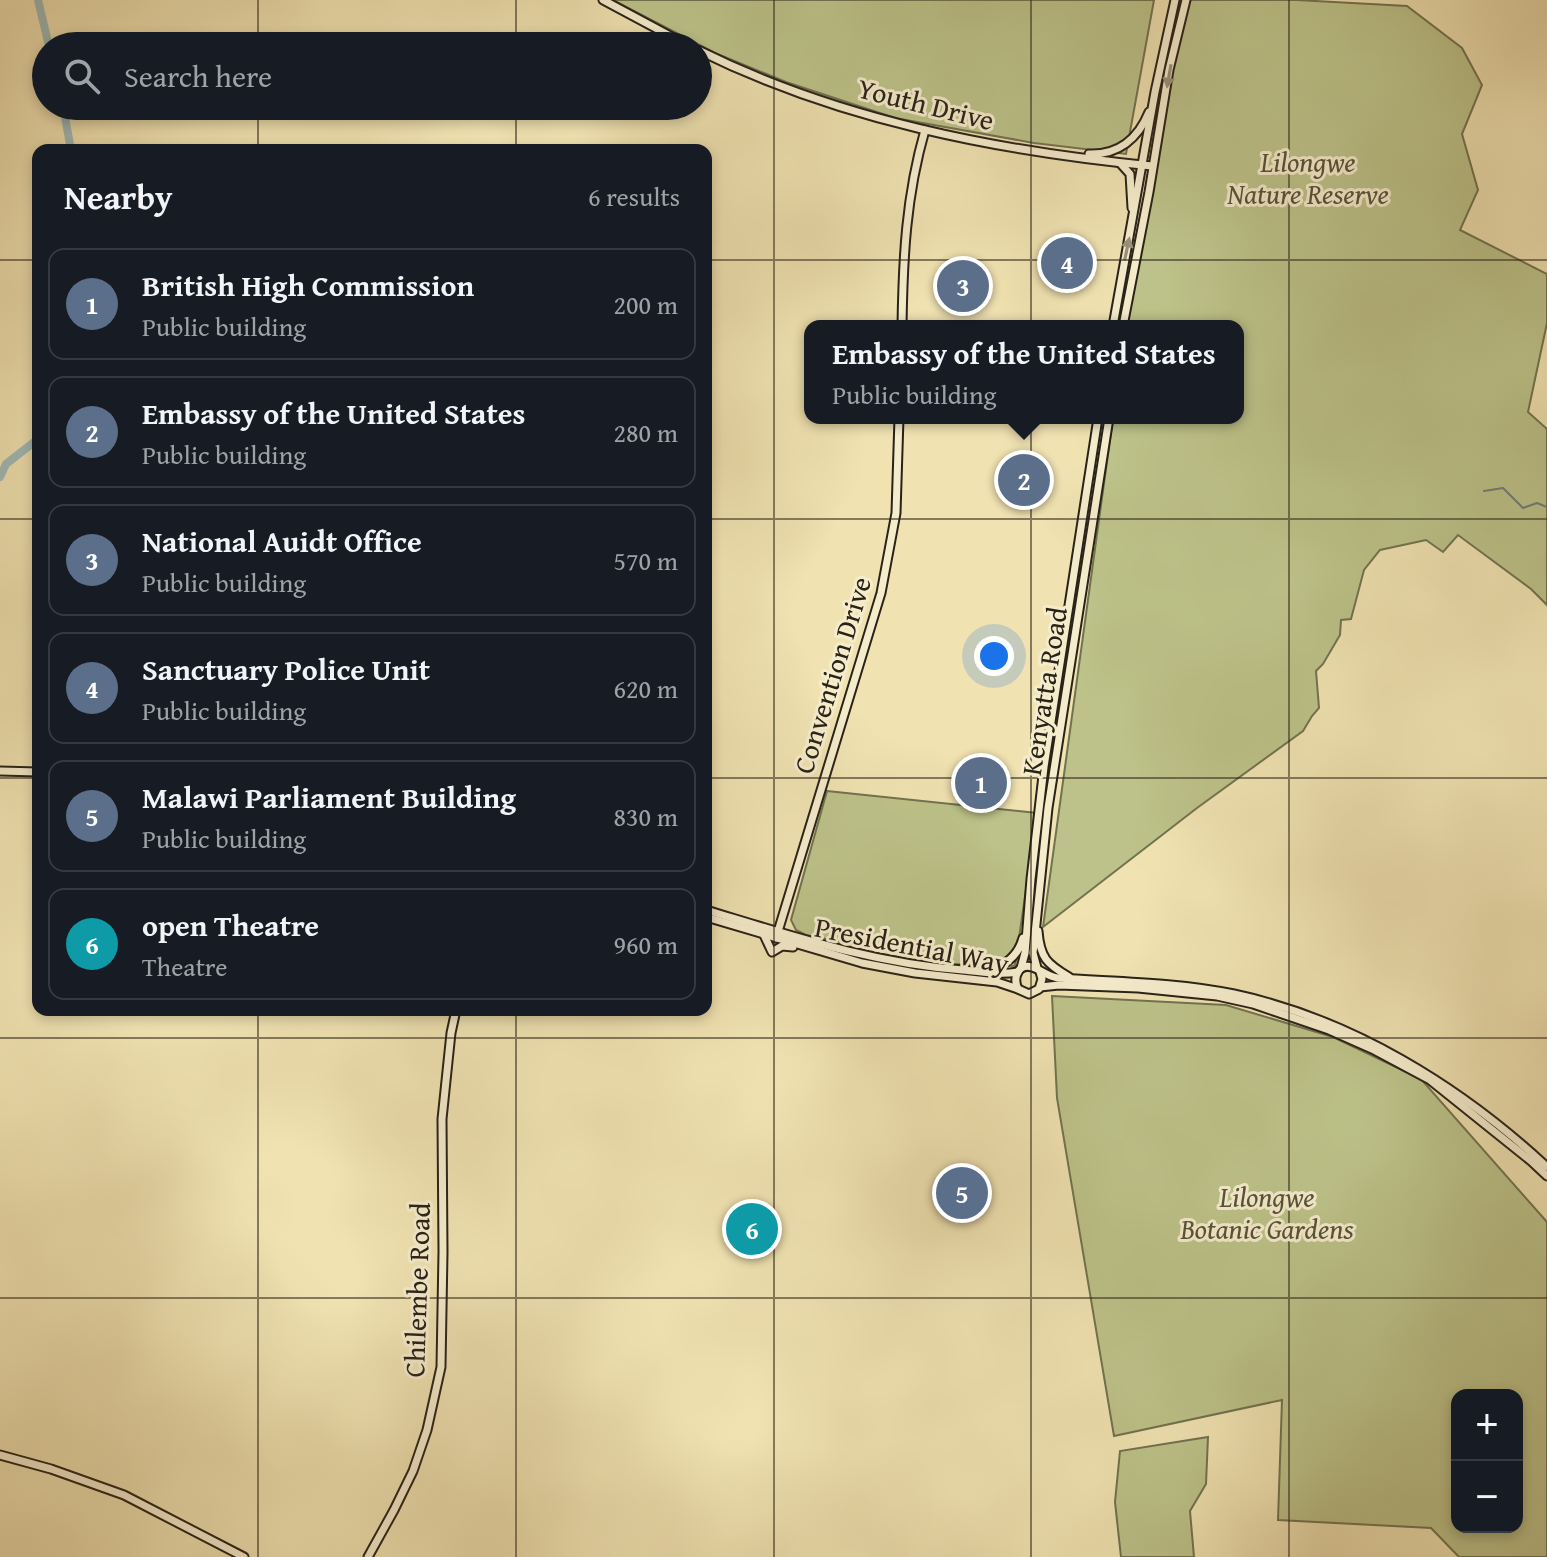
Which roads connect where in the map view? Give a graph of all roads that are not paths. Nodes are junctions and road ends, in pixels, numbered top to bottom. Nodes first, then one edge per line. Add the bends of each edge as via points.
1 (603, 0) edge
2 (1175, 0) edge
3 (1186, 0) edge
4 (663, 32) edge
5 (712, 57) edge
6 (1155, 92) junction
7 (925, 130) junction
8 (1067, 155) junction
9 (1119, 162) junction
10 (1142, 165) junction
11 (1152, 166) junction
12 (1133, 218) junction
13 (902, 320) edge
14 (1114, 320) edge
15 (1124, 320) edge
16 (899, 424) edge
17 (1097, 424) edge
18 (1108, 424) edge
19 (0, 771) edge
20 (32, 772) edge
21 (799, 860) junction
22 (787, 906) junction
23 (712, 913) edge
24 (712, 914) edge
25 (712, 915) edge
26 (1037, 917) junction
27 (1028, 926) junction
28 (764, 935) junction
29 (777, 935) junction
30 (798, 937) junction
31 (844, 958) junction
32 (1019, 971) junction
33 (1039, 971) junction
34 (985, 972) junction
35 (1073, 979) junction
36 (1040, 987) junction
37 (1018, 989) junction
38 (455, 1016) edge
39 (1547, 1167) edge
40 (1547, 1176) edge
41 (0, 1455) edge
42 (244, 1557) edge
43 (368, 1557) edge

1 - 4 main road
2 - 6 main road
3 -> 11 main road
5 - 7 main road, Youth Drive via 769,81
6 - 8 main road via 1133,140 1104,154
6 - 10 main road
7 - 8 main road, Youth Drive
7 - 13 main road via 907,216
8 - 9 main road, Youth Drive
9 - 10 main road, Youth Drive
9 - 12 main road via 1130,174
10 - 11 main road, Youth Drive
10 - 12 main road
11 - 15 main road
14 -> 12 main road
16 - 21 main road, Convention Drive via 896,513 887,569
17 - 27 main road, Kenyatta Road via 1044,767
18 - 26 main road, Kenyatta Road via 1048,808
19 - 20 main road
21 - 22 main road, Convention Drive
21 - 30 main road via 785,921
22 - 23 main road via 770,925
22 - 29 main road, Convention Drive
24 - 29 main road, Presidential Way
25 - 28 main road, Presidential Way
26 - 33 main road, Kenyatta Road via 1033,953
26 - 35 main road via 1045,961
27 - 32 main road, Kenyatta Road
27 - 34 main road via 1018,953
28 - 29 main road, Presidential Way
28 - 31 main road via 772,952 787,945
29 - 30 main road, Presidential Way
29 - 31 main road, Presidential Way
30 - 34 main road, Presidential Way via 905,964
31 - 37 main road, Presidential Way
32 - 33 main road, Presidential Way via 1028,966
32 - 34 main road, Presidential Way
32 - 37 main road, Presidential Way
33 - 35 main road, Presidential Way
33 - 36 main road, Presidential Way
35 - 39 main road, Presidential Way via 1217,991 1329,1024 1437,1079
36 - 37 main road, Presidential Way via 1029,994
36 - 40 main road, Presidential Way via 1217,996 1329,1030 1430,1080
38 - 43 main road, Chilembe Road via 442,1119 441,1367 413,1471
41 - 42 main road via 124,1495

